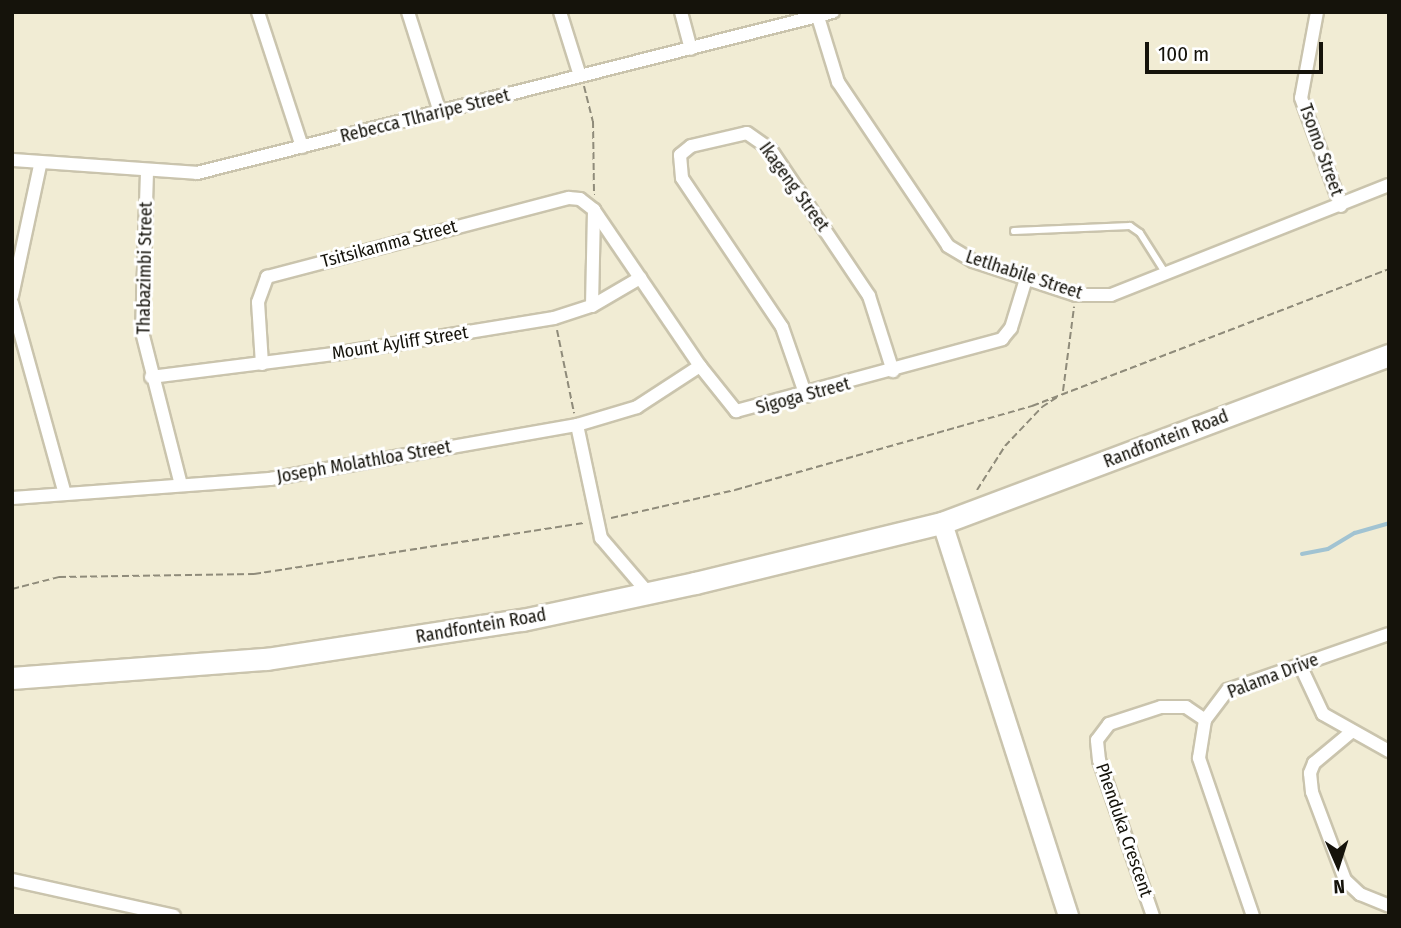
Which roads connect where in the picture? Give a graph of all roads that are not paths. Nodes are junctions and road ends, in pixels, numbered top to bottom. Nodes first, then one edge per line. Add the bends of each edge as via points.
1 (258, 12) edge
2 (408, 12) edge
3 (560, 12) edge
4 (681, 12) edge
5 (833, 12) edge
6 (1317, 12) edge
7 (818, 17) junction
8 (691, 49) junction
9 (580, 76) junction
10 (440, 112) junction
11 (302, 147) junction
12 (12, 160) edge
13 (40, 165) junction
14 (147, 172) junction
15 (1389, 185) edge
16 (1341, 206) junction
17 (594, 210) junction
18 (1014, 231) dead end
19 (1166, 274) junction
20 (640, 278) junction
21 (1026, 279) junction
22 (12, 296) edge
23 (12, 303) edge
24 (592, 306) junction
25 (1389, 355) edge
26 (262, 364) junction
27 (700, 366) junction
28 (892, 371) junction
29 (151, 377) junction
30 (806, 396) junction
31 (577, 425) junction
32 (181, 485) junction
33 (65, 494) junction
34 (12, 499) edge
35 (942, 523) junction
36 (649, 594) junction
37 (1389, 634) edge
38 (1300, 665) junction
39 (12, 678) edge
40 (1205, 720) junction
41 (1350, 733) junction
42 (1389, 751) edge
43 (12, 880) edge
44 (1389, 906) edge
45 (174, 916) edge
46 (1068, 916) edge
47 (1153, 916) edge
48 (1253, 916) edge

1 - 11 street
2 - 10 street
3 - 9 street
4 - 8 street
5 - 7 street, Rebecca Tlharipe Street
6 - 16 street, Tsomo Street via 1301,98
7 - 8 street, Rebecca Tlharipe Street
7 - 21 street, Letlhabile Street via 838,82 948,246 973,261
8 - 9 street, Rebecca Tlharipe Street
9 - 10 street, Rebecca Tlharipe Street
10 - 11 street, Rebecca Tlharipe Street
11 - 14 street, Rebecca Tlharipe Street via 197,173
12 - 13 street, Rebecca Tlharipe Street
13 - 14 street, Rebecca Tlharipe Street
13 - 22 street
14 - 29 street, Thabazimbi Street via 141,316
15 - 16 street, Letlhabile Street
16 - 19 street, Letlhabile Street
17 - 20 street, Sigoga Street
17 - 24 street
17 - 26 street, Tsitsikamma Street via 580,199 559,200 267,277 258,302
18 - 19 lane via 1130,226 1140,233
19 - 21 street, Letlhabile Street via 1111,295 1076,295
20 - 24 street, Mount Ayliff Street
20 - 27 street, Sigoga Street
21 - 28 street, Sigoga Street via 1011,328 1002,339
23 - 33 street
24 - 26 street, Mount Ayliff Street via 554,318
25 - 35 main road, Randfontein Road
26 - 29 street, Mount Ayliff Street
27 - 30 street, Sigoga Street via 736,411
27 - 31 street, Joseph Molathloa Street via 637,407
28 - 30 street, Sigoga Street
28 - 30 street, Ikageng Street via 869,296 763,141 747,133 691,146 680,155 682,178 782,327
29 - 32 street, Thabazimbi Street
31 - 32 street, Joseph Molathloa Street via 282,477
31 - 36 street via 604,543
32 - 33 street, Joseph Molathloa Street
33 - 34 street, Joseph Molathloa Street
35 - 36 main road, Randfontein Road
35 - 46 street
36 - 39 main road, Randfontein Road via 522,620 266,659
37 - 38 street, Palama Drive
38 - 40 street, Palama Drive via 1228,690
38 - 41 street via 1318,709
40 - 47 street, Phenduka Crescent via 1186,707 1161,707 1109,724 1097,740
40 - 48 street, Palama Drive via 1199,758
41 - 42 street
41 - 44 street via 1314,763 1312,792 1345,880 1360,894
43 - 45 street

